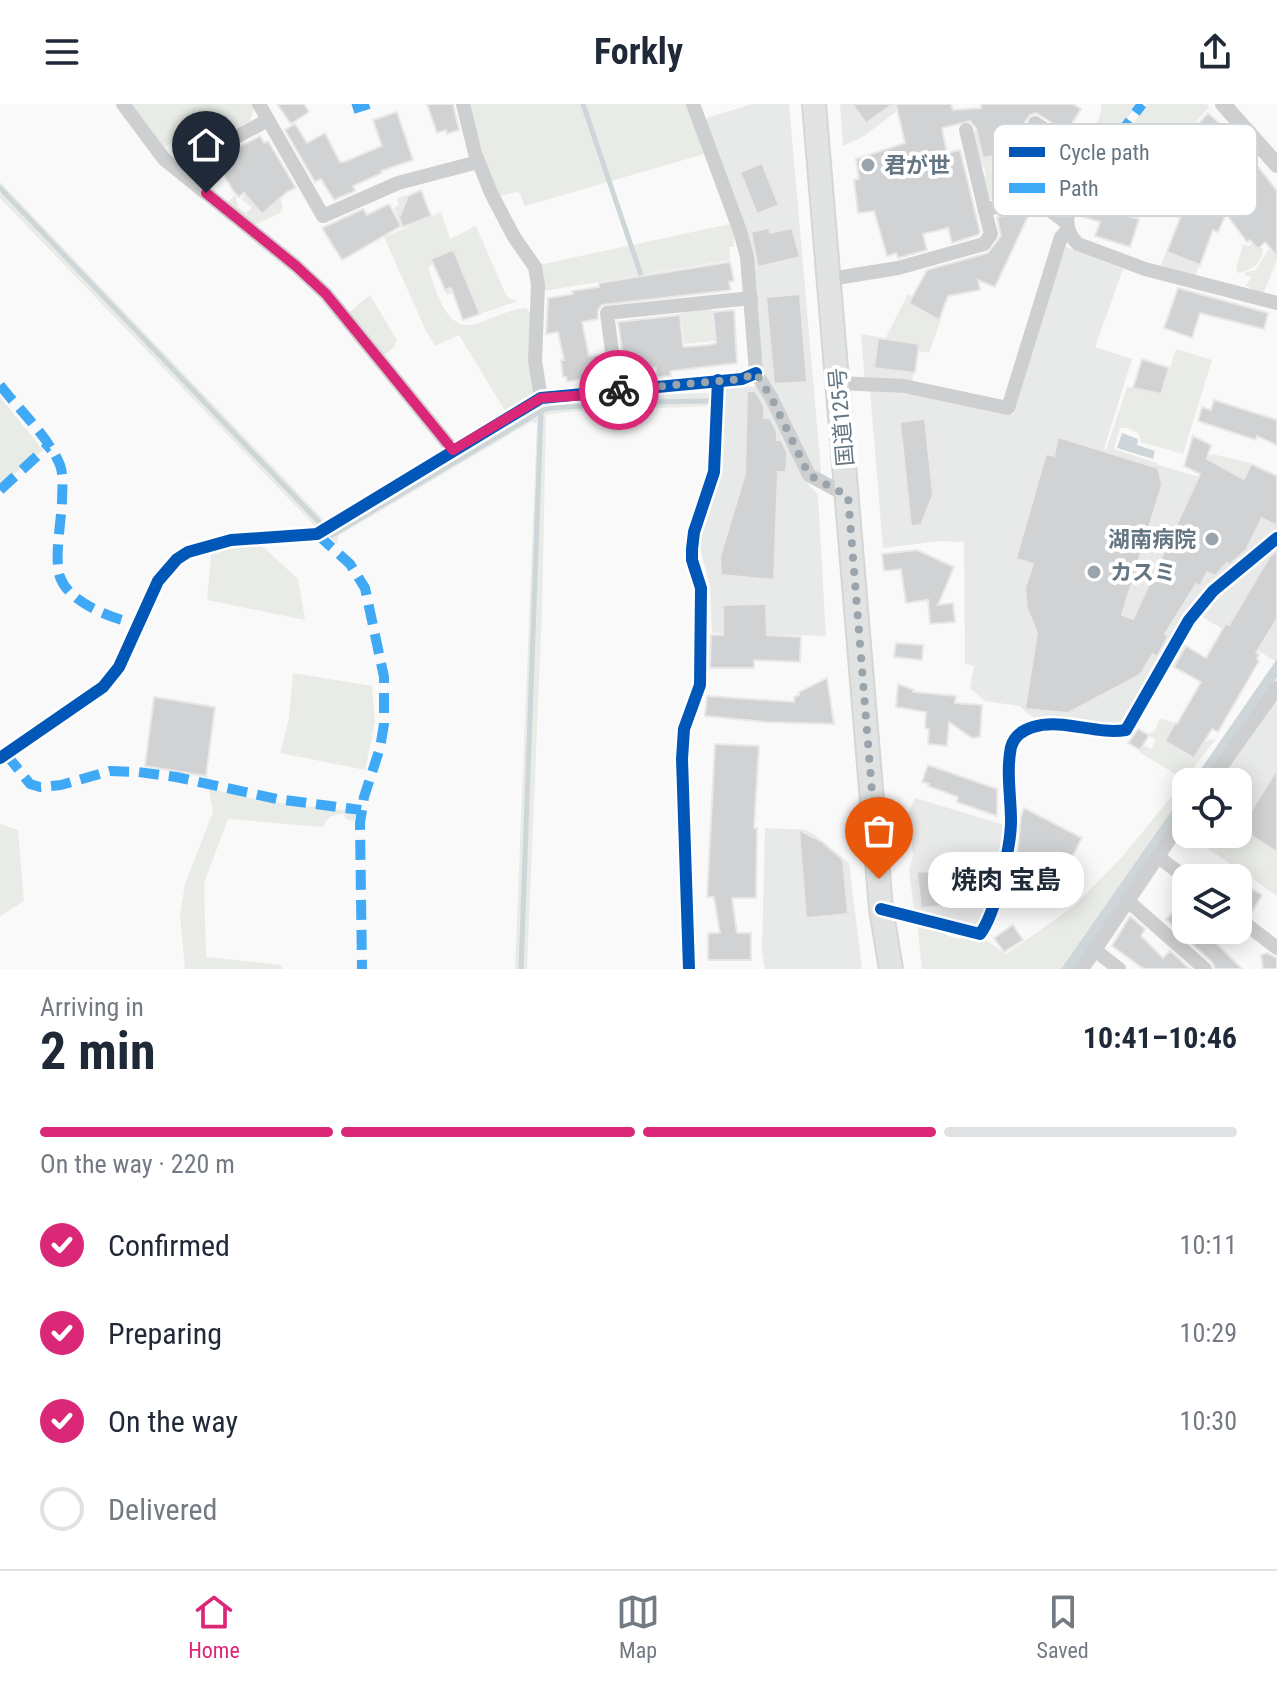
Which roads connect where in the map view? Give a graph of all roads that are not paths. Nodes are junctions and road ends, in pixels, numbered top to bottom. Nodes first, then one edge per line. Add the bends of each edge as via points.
1 (123, 104) edge
2 (259, 104) edge
3 (463, 104) edge
4 (693, 104) edge
5 (814, 104) edge
6 (1223, 104) edge
7 (268, 120) junction
8 (1241, 124) edge
9 (966, 130) dead end
10 (1257, 142) edge
11 (478, 162) junction
12 (1277, 165) edge
13 (185, 176) junction
14 (993, 208) edge
15 (985, 211) junction
16 (1055, 216) edge
17 (1067, 216) edge
18 (1066, 226) junction
19 (830, 279) junction
20 (751, 298) junction
21 (1277, 303) edge
22 (756, 373) junction
23 (718, 380) junction
24 (838, 383) junction
25 (617, 390) junction
26 (541, 398) junction
27 (453, 450) junction
28 (848, 496) junction
29 (1277, 538) edge
30 (1277, 688) edge
31 (0, 758) edge
32 (1220, 768) edge
33 (1172, 835) edge
34 (1157, 856) junction
35 (1172, 867) edge
36 (1128, 901) junction
37 (881, 909) junction
38 (1252, 929) edge
39 (1277, 948) edge
40 (1095, 950) junction
41 (689, 969) edge
42 (891, 969) edge
43 (1082, 969) edge
44 (1119, 969) edge
45 (1205, 969) edge

1 - 13 street via 164,159
2 - 7 street
3 - 11 street
4 - 20 street via 740,231
5 - 19 highway, 国道125号
6 - 8 street
7 - 11 street via 323,216 398,183
7 - 13 street via 221,145
9 - 15 street
10 - 12 street
11 - 26 street via 501,214 535,267 535,361
13 - 27 street via 326,294
14 - 15 street
15 - 19 street via 991,234 984,244 898,268
16 - 18 street
17 - 18 street
18 - 21 street via 1078,244 1109,257
18 - 24 street via 1008,408 904,386
19 - 24 highway, 国道125号
20 - 22 street
20 - 25 street via 607,313
22 - 23 street
22 - 28 street via 809,475
23 - 25 street
23 - 41 street via 714,472 692,549 701,588 700,685 684,729 682,759
24 - 28 highway, 国道125号
25 - 26 street
26 - 27 street
27 - 31 street via 317,534 217,542 177,559 151,592 119,667 103,687
28 - 37 highway, 国道125号
29 - 37 street via 1213,591 1189,620 1126,730 1046,725 1016,737 1009,772 1008,846 989,922 980,934
30 - 32 street
33 - 34 street
34 - 35 street
34 - 36 street
36 - 40 street
36 - 45 street
37 - 42 highway, 国道125号
38 - 39 street
40 - 43 street
40 - 44 street

